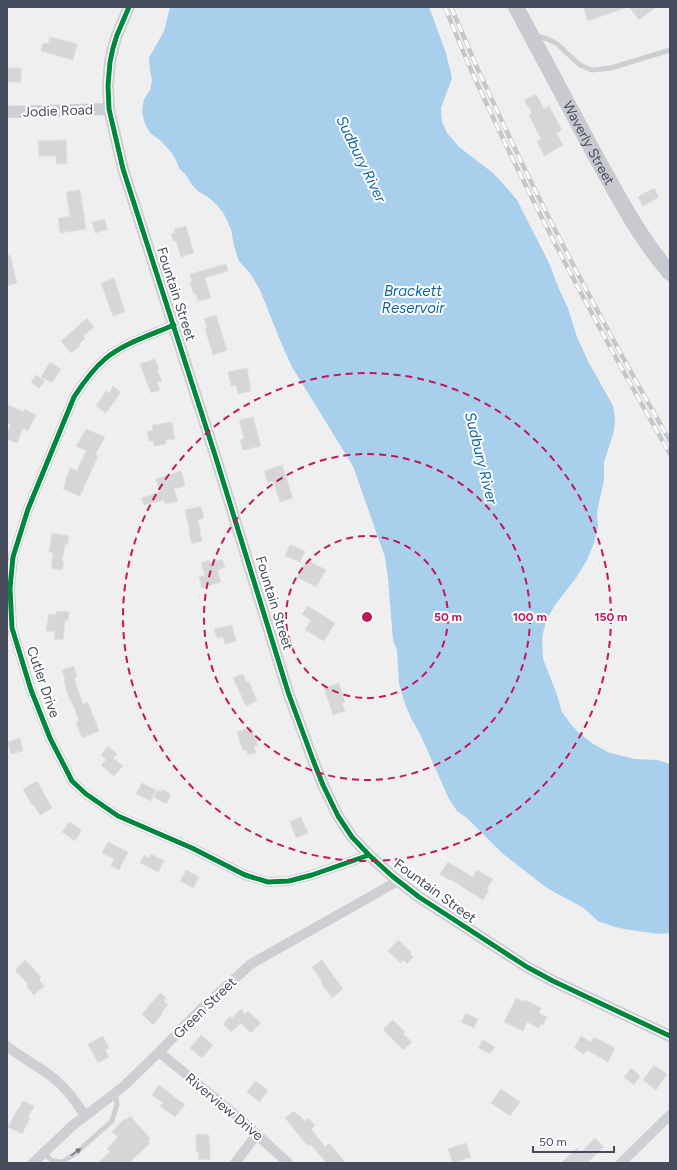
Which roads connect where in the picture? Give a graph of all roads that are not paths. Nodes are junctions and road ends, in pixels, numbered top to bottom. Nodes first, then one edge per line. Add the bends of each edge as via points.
1 (129, 7) edge
2 (516, 7) edge
3 (531, 35) junction
4 (670, 50) edge
5 (109, 109) junction
6 (7, 112) edge
7 (670, 273) edge
8 (174, 325) junction
9 (369, 855) junction
10 (398, 881) junction
11 (670, 1036) edge
12 (7, 1046) edge
13 (159, 1052) junction
14 (115, 1093) junction
15 (670, 1115) edge
16 (85, 1116) junction
17 (257, 1134) junction
18 (42, 1153) junction
19 (33, 1163) edge
20 (235, 1163) edge
21 (288, 1163) edge
22 (621, 1163) edge

1 - 5 street, Fountain Street via 117,35 110,62
2 - 3 main road, Waverly Street
3 - 4 lane via 556,43 580,65 592,70 611,68
3 - 7 main road, Waverly Street via 633,222
5 - 6 street, Jodie Road
5 - 8 street, Fountain Street via 123,169
8 - 9 street, Fountain Street via 288,692 310,753 338,816 352,837
8 - 9 street, Cutler Drive via 125,346 106,358 84,381 74,397 28,509 13,557 10,588 12,628 31,690 50,738 72,781 118,816 192,848 245,875 268,882 289,881 312,875
9 - 10 street, Fountain Street
10 - 11 street, Fountain Street via 527,967
10 - 13 street, Green Street via 251,964 204,1006
12 - 16 street via 64,1087
13 - 14 street, Green Street
13 - 17 street, Riverview Drive
14 - 16 street, Green Street
18 -> 14 lane via 62,1162 76,1153 112,1121 118,1104
15 - 22 street
16 - 18 street, Green Street
17 - 20 street
17 - 21 street, Riverview Drive
18 - 19 street, Green Street

